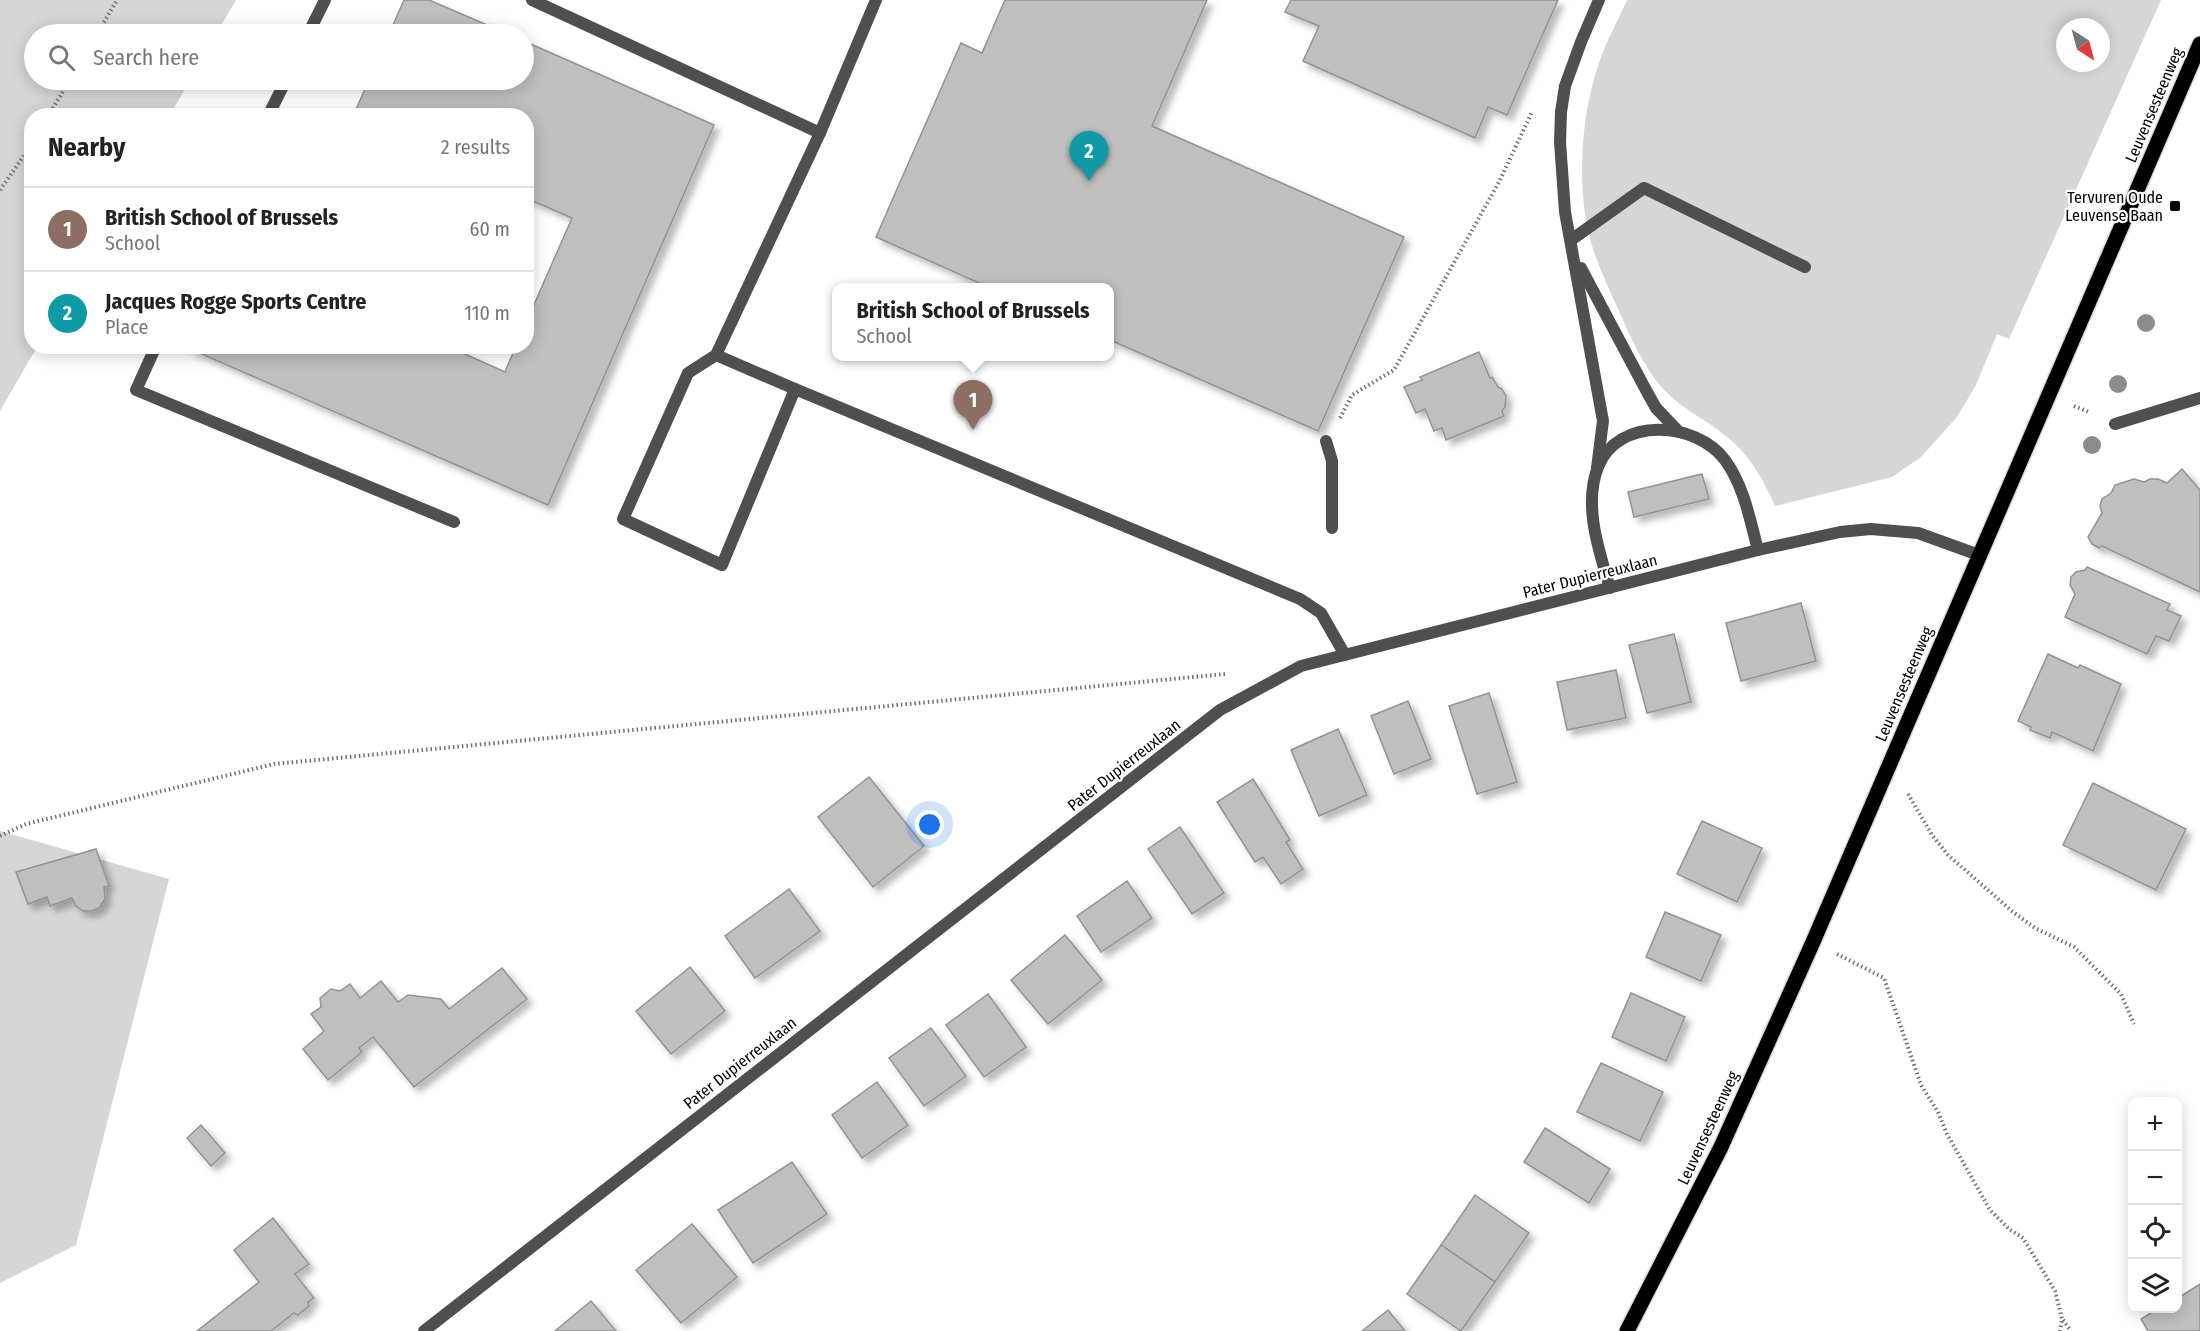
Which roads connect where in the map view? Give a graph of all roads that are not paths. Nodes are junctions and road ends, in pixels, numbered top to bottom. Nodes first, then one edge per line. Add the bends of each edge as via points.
1 (325, 0) edge
2 (532, 0) edge
3 (876, 0) edge
4 (1599, 0) edge
5 (313, 24) edge
6 (2200, 44) edge
7 (281, 90) edge
8 (272, 108) edge
9 (820, 133) junction
10 (1571, 240) junction
11 (1574, 256) junction
12 (1805, 267) dead end
13 (152, 354) edge
14 (716, 355) junction
15 (795, 389) junction
16 (2200, 398) edge
17 (2115, 424) road end
18 (1679, 432) junction
19 (1326, 441) road end
20 (1597, 468) junction
21 (454, 522) dead end
22 (1332, 528) dead end
23 (1758, 550) junction
24 (1979, 555) junction
25 (1610, 588) junction
26 (1345, 656) junction
27 (1633, 1329) edge
28 (424, 1331) edge

1 - 5 street
2 - 9 street
3 - 9 street
4 - 10 street via 1565,86 1561,112 1562,182
6 - 24 main road, Leuvensesteenweg
7 - 8 street
9 - 14 street
10 - 11 street
10 - 12 street via 1644,188
11 - 18 street via 1656,408
11 - 20 street via 1603,421
13 - 21 street via 136,390
14 - 15 street
14 - 15 street via 688,373 623,519 722,565
15 - 26 street via 1300,599 1321,613
16 - 17 street
18 - 20 street via 1664,428 1622,440 1608,451
18 - 23 street via 1704,442 1724,458 1740,488
19 - 22 street via 1332,461
20 - 25 street via 1592,502 1594,522
23 - 24 street, Pater Dupierreuxlaan via 1871,529 1918,534
23 - 25 street, Pater Dupierreuxlaan
24 - 27 main road, Leuvensesteenweg via 1813,942 1721,1147
25 - 26 street, Pater Dupierreuxlaan
26 - 28 street, Pater Dupierreuxlaan via 1301,666 1220,710

